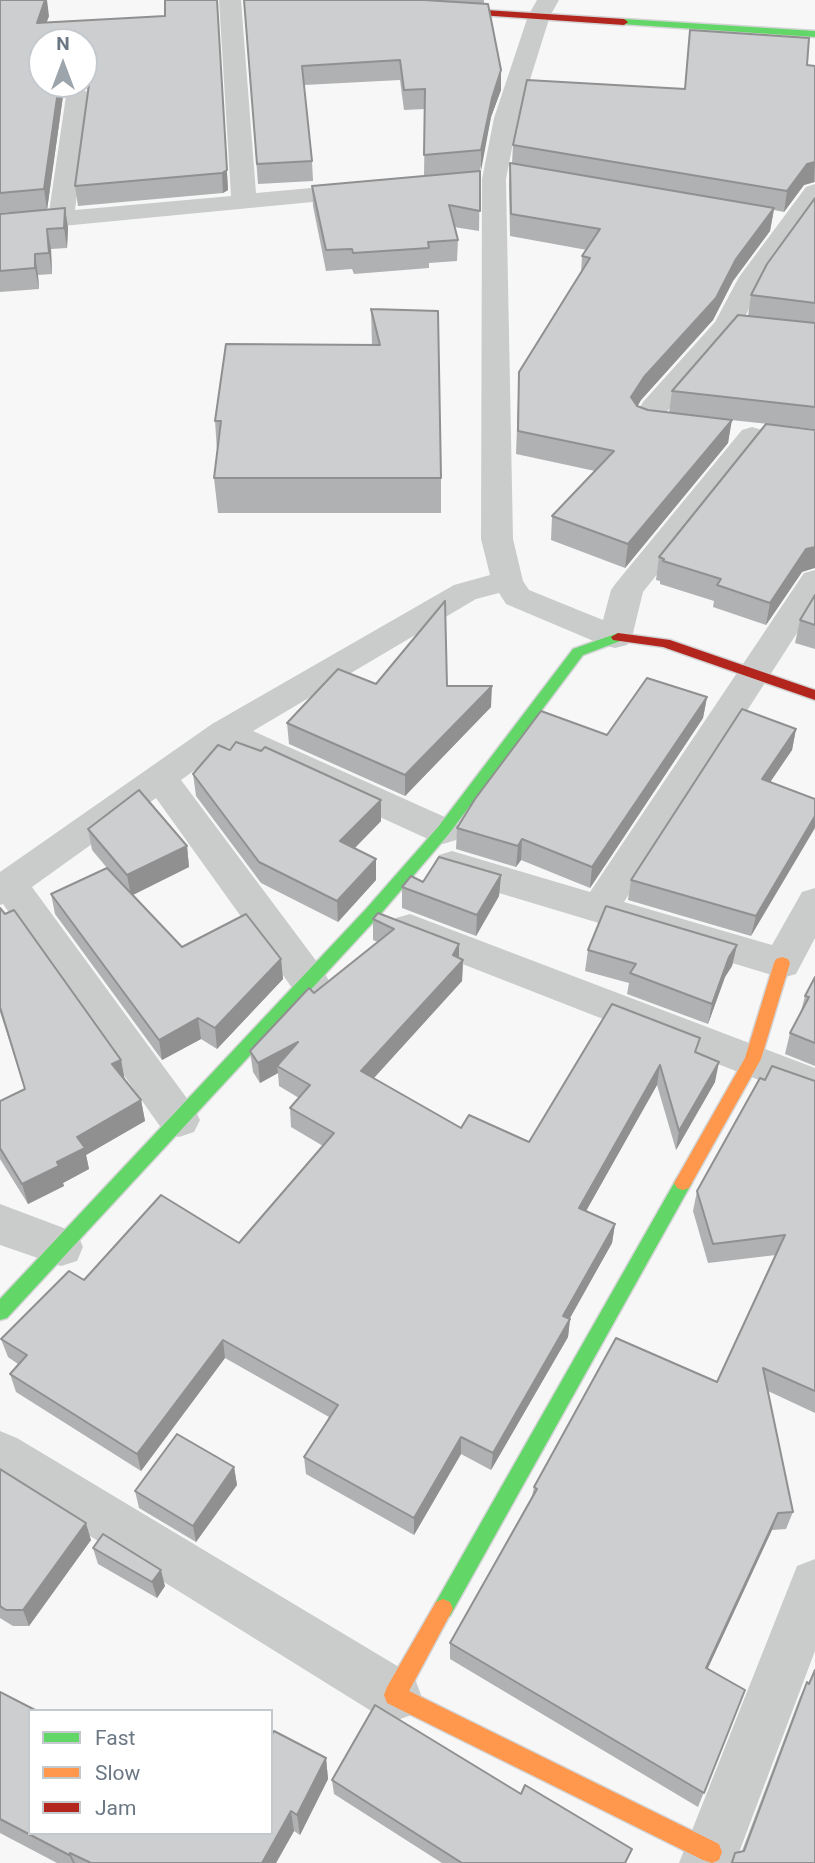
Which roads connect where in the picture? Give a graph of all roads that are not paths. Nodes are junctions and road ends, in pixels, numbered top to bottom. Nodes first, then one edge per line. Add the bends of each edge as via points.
1 (230, 0) edge
2 (544, 8) edge
3 (417, 9) edge
4 (815, 34) edge
5 (78, 98) edge
6 (397, 188) edge
7 (815, 192) edge
8 (244, 202) junction
9 (61, 220) junction
10 (0, 224) edge
11 (780, 226) junction
12 (815, 239) edge
13 (815, 580) edge
14 (507, 581) junction
15 (615, 637) junction
16 (752, 673) junction
17 (815, 695) edge
18 (224, 732) junction
19 (160, 777) junction
20 (433, 843) junction
21 (5, 888) edge
22 (815, 902) edge
23 (599, 909) junction
24 (373, 913) junction
25 (782, 963) junction
26 (309, 981) junction
27 (753, 1059) junction
28 (815, 1085) edge
29 (180, 1120) junction
30 (0, 1223) edge
31 (61, 1247) junction
32 (0, 1312) edge
33 (0, 1454) edge
34 (815, 1584) edge
35 (395, 1695) junction
36 (709, 1858) edge

1 - 8 street
2 - 3 street
2 - 4 street
2 - 14 street via 506,118 494,178 497,539
5 - 9 street
6 - 8 street
7 - 11 street
8 - 9 street
9 - 10 street
11 - 12 street
11 - 15 street via 748,283 740,326 653,408 646,422 741,434 627,590
13 - 16 street
14 - 15 street via 517,597
14 - 18 street via 464,592
15 - 16 street via 666,643
15 - 20 street via 578,652
16 - 17 street
16 - 23 street
18 - 19 street
18 - 20 street
19 - 21 street
19 - 26 street
20 - 23 street
20 - 24 street
21 - 29 street
22 - 25 street
23 - 25 street
24 - 26 street
24 - 27 street
25 - 27 street
26 - 29 street
27 - 28 street
27 - 35 street
29 - 31 street
30 - 31 street
31 - 32 street
33 - 35 street
34 - 36 street
35 - 36 street

